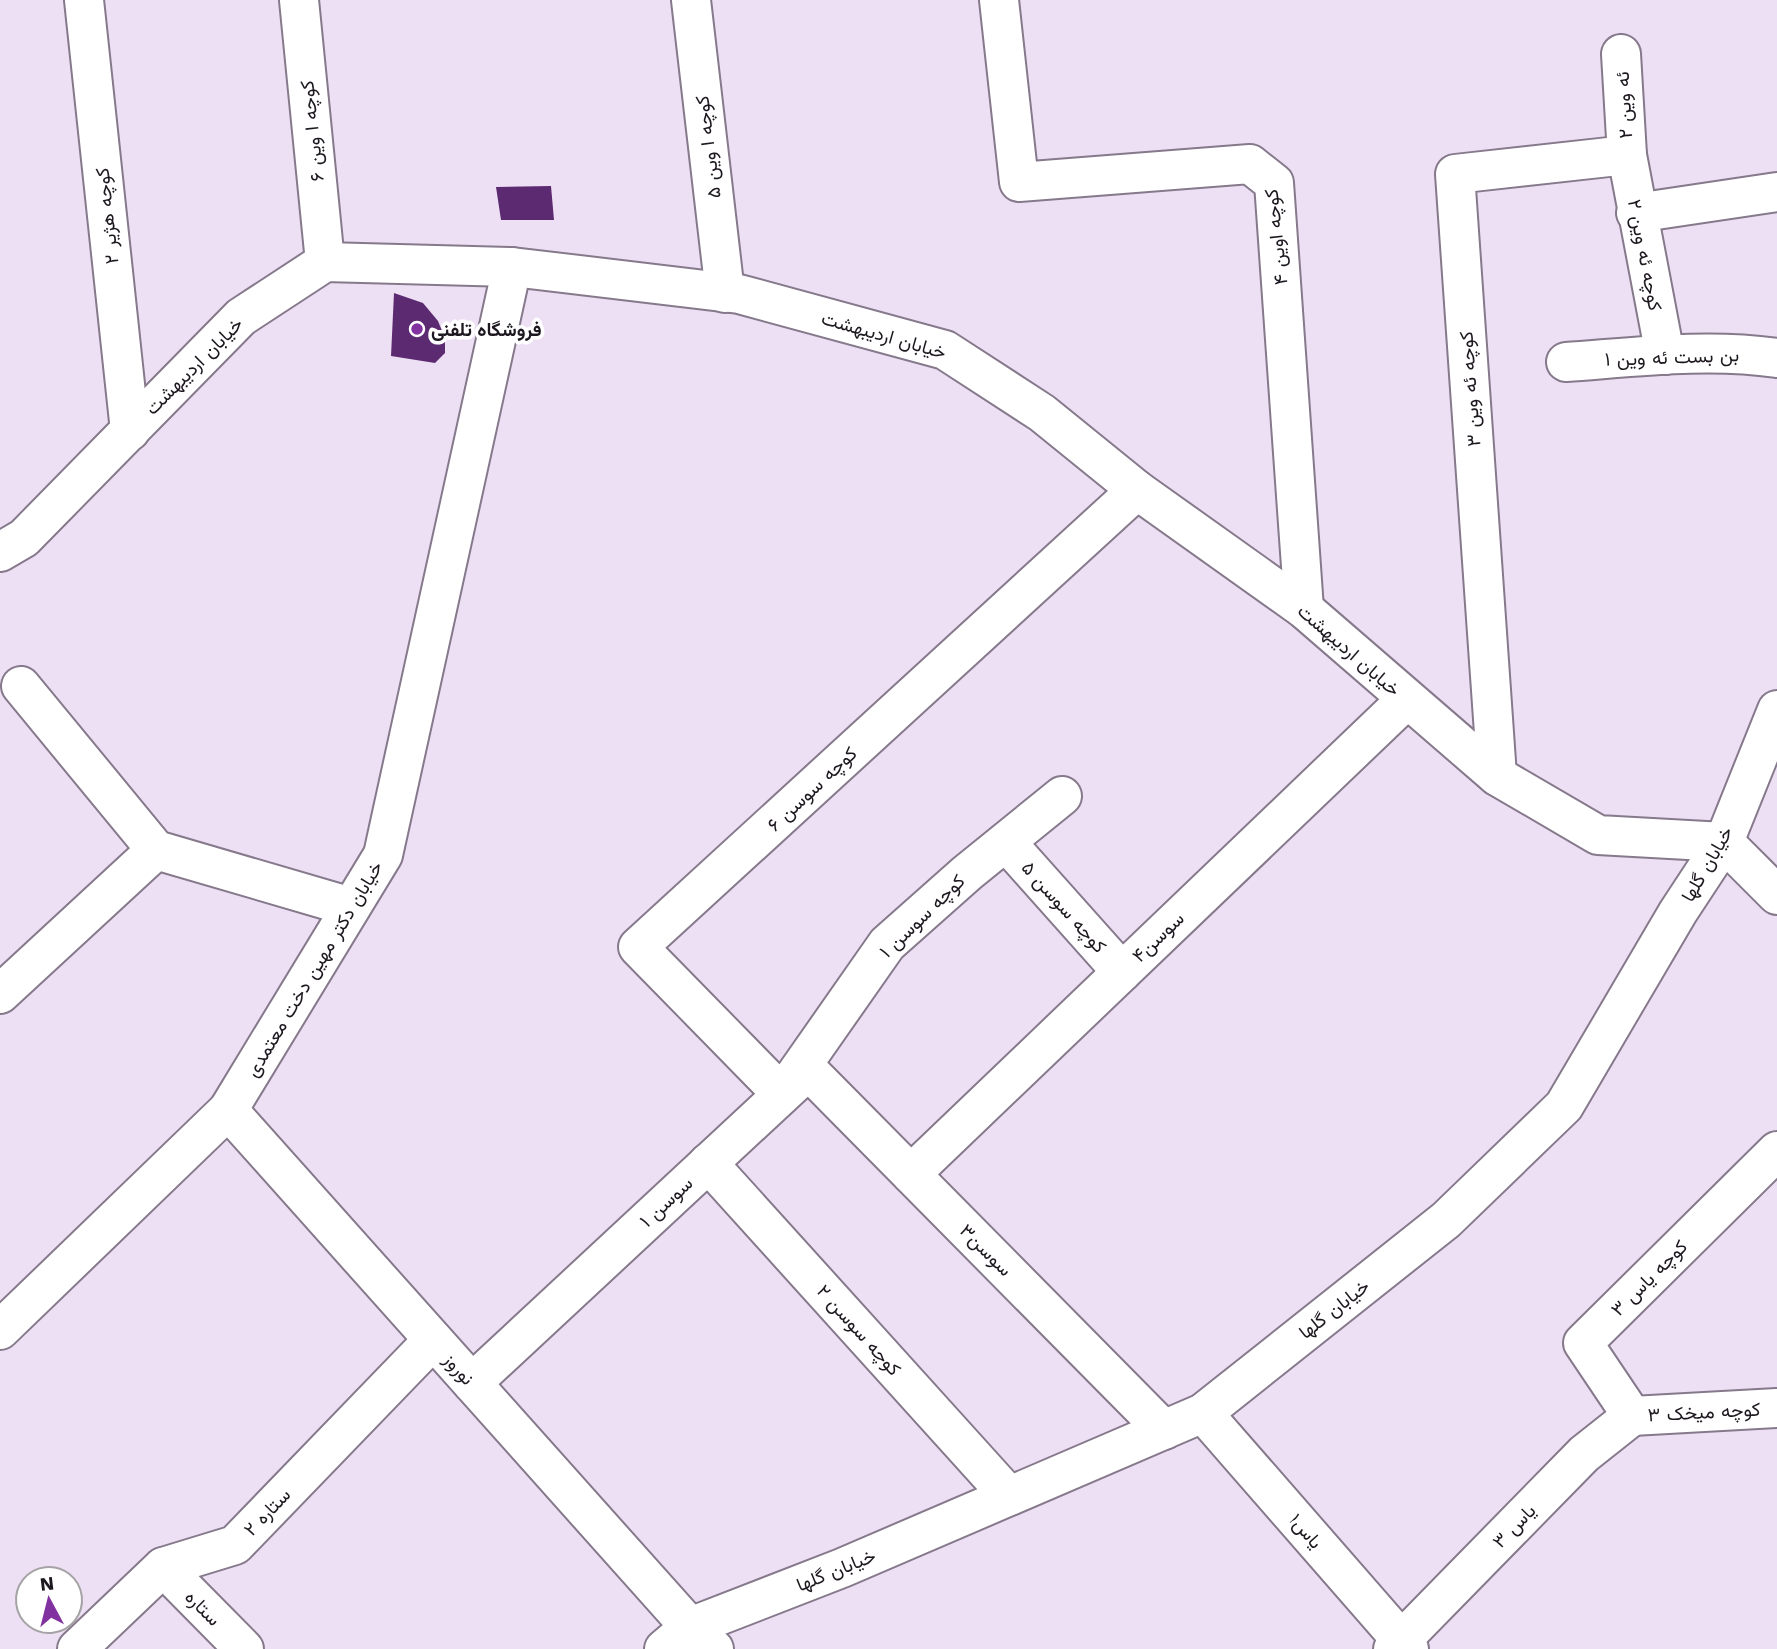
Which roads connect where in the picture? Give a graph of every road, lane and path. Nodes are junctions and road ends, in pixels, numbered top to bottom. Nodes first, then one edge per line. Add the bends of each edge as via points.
1 (84, 0) edge
2 (299, 0) edge
3 (691, 0) edge
4 (999, 0) edge
5 (1621, 54) dead end
6 (1627, 155) junction
7 (1777, 192) edge
8 (1636, 213) junction
9 (325, 262) junction
10 (512, 267) junction
11 (725, 293) junction
12 (1665, 355) junction
13 (1777, 358) edge
14 (1566, 362) dead end
15 (130, 431) junction
16 (1137, 490) junction
17 (0, 552) edge
18 (1304, 609) junction
19 (20, 686) dead end
20 (1406, 699) junction
21 (1777, 710) edge
22 (1497, 776) junction
23 (1062, 796) dead end
24 (1006, 842) junction
25 (1724, 842) junction
26 (156, 850) junction
27 (1777, 895) edge
28 (351, 907) junction
29 (1122, 972) junction
30 (0, 994) edge
31 (795, 1082) junction
32 (228, 1110) junction
33 (1777, 1151) edge
34 (708, 1163) junction
35 (911, 1174) junction
36 (0, 1330) edge
37 (433, 1340) junction
38 (472, 1383) junction
39 (1777, 1408) edge
40 (1203, 1413) junction
41 (1632, 1416) junction
42 (1164, 1430) junction
43 (1009, 1496) junction
44 (163, 1567) junction
45 (689, 1642) edge
46 (1401, 1646) edge
47 (77, 1649) edge
48 (244, 1649) edge

1 - 15 street, کوچه هژیر ۲
2 - 9 street, کوچه ا وین ۶
3 - 11 street, کوچه ا وین ۵
4 - 18 street, کوچه اوین ۴ via 1019,182 1250,164 1274,183
5 - 6 street, ئه وین ۲
6 - 8 street, کوچه ئه وین ۲
6 - 22 street, کوچه ئه وین ۳ via 1455,174
7 - 8 street
8 - 12 street, کوچه ئه وین ۲
9 - 10 street, خیابان اردیبهشت
9 - 15 street, خیابان اردیبهشت via 241,317
10 - 11 street, خیابان اردیبهشت
10 - 28 street, خیابان دکتر مهین دخت معتمدی via 383,855
11 - 16 street, خیابان اردیبهشت via 945,350 1042,413
12 - 13 street, بن بست ئه وین ۱
12 - 14 street, بن بست ئه وین ۱
15 - 17 street, خیابان اردیبهشت via 24,538
16 - 18 street, خیابان اردیبهشت
16 - 31 street, کوچه سوسن ۶ via 638,947
18 - 20 street, خیابان اردیبهشت
19 - 26 street
20 - 22 street, خیابان اردیبهشت
20 - 29 street, سوسن۴
21 - 25 street, خیابان گلها
22 - 25 street, خیابان اردیبهشت via 1598,835
23 - 24 street, کوچه سوسن ۱
24 - 29 street, کوچه سوسن ۵
24 - 31 street, کوچه سوسن ۱ via 887,944
25 - 27 street
25 - 40 street, خیابان گلها via 1564,1105 1446,1220
26 - 28 street
26 - 30 street
28 - 32 street, خیابان دکتر مهین دخت معتمدی
29 - 35 street, سوسن۴
31 - 34 street, سوسن ۱
31 - 35 street, سوسن۳
32 - 36 street, خیابان دکتر مهین دخت معتمدی
32 - 37 street, نوروز
33 - 41 street, کوچه یاس ۳ via 1583,1343
34 - 38 street, سوسن ۱
34 - 43 street, کوچه سوسن ۲
35 - 42 street, سوسن۳
37 - 38 street, نوروز
37 - 44 street, ستاره ۲ via 235,1545
38 - 45 street, نوروز
39 - 41 street, کوچه میخک ۳
40 - 42 street, خیابان گلها
40 - 46 street, یاس۱
41 - 46 street, یاس ۳ via 1584,1454
42 - 43 street, خیابان گلها
43 - 45 street, خیابان گلها
44 - 47 street, ستاره ۲
44 - 48 street, ستاره

